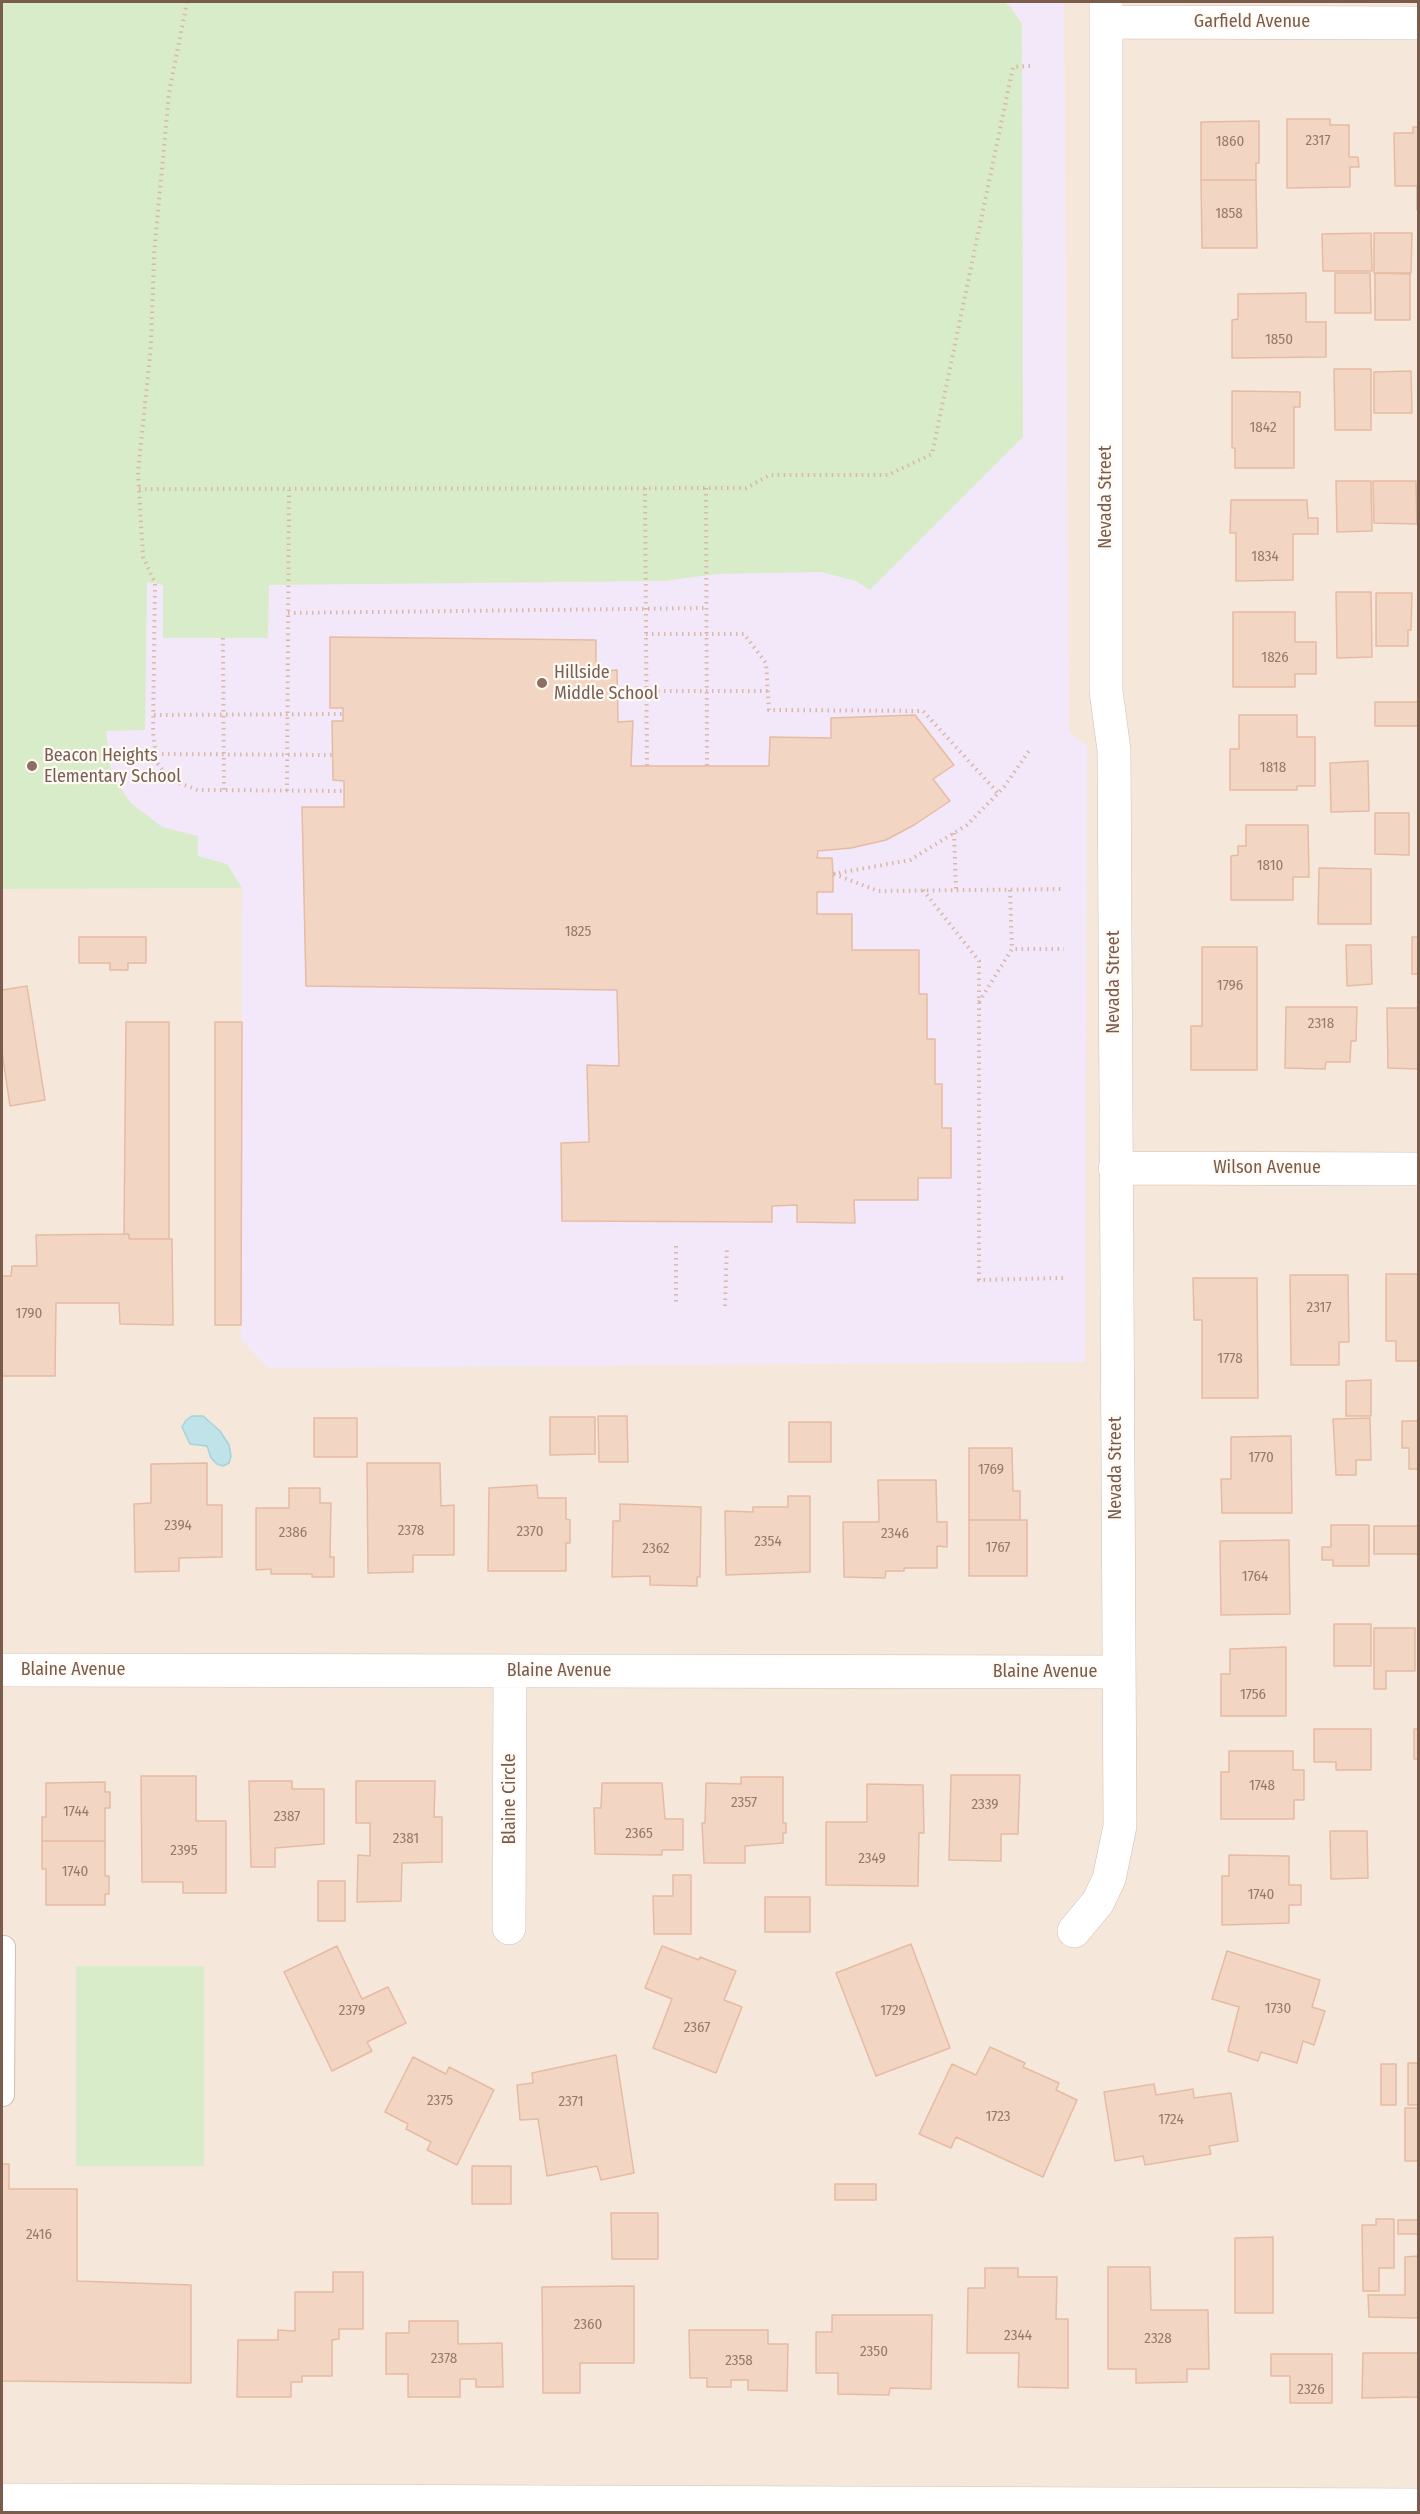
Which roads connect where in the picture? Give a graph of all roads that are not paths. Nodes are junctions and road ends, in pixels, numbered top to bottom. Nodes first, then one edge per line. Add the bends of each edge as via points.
1 (1106, 12) edge
2 (1419, 23) edge
3 (1115, 1168) junction
4 (1419, 1169) edge
5 (2, 1670) edge
6 (510, 1671) junction
7 (1117, 1672) junction
8 (509, 1928) dead end
9 (1074, 1931) dead end
10 (2, 1947) edge
11 (3, 2095) dead end
12 (2, 2500) edge
13 (1419, 2505) edge
14 (1081, 2508) edge

1 - 2 street, Garfield Avenue
1 - 3 street, Nevada Street via 1106,691 1114,750
3 - 4 street, Wilson Avenue
3 - 7 street, Nevada Street
5 - 6 street, Blaine Avenue
6 - 7 street, Blaine Avenue
6 - 8 street, Blaine Circle
7 - 9 street, Nevada Street via 1119,1826 1115,1855 1098,1902
10 - 11 lane
12 - 14 street
13 - 14 street

